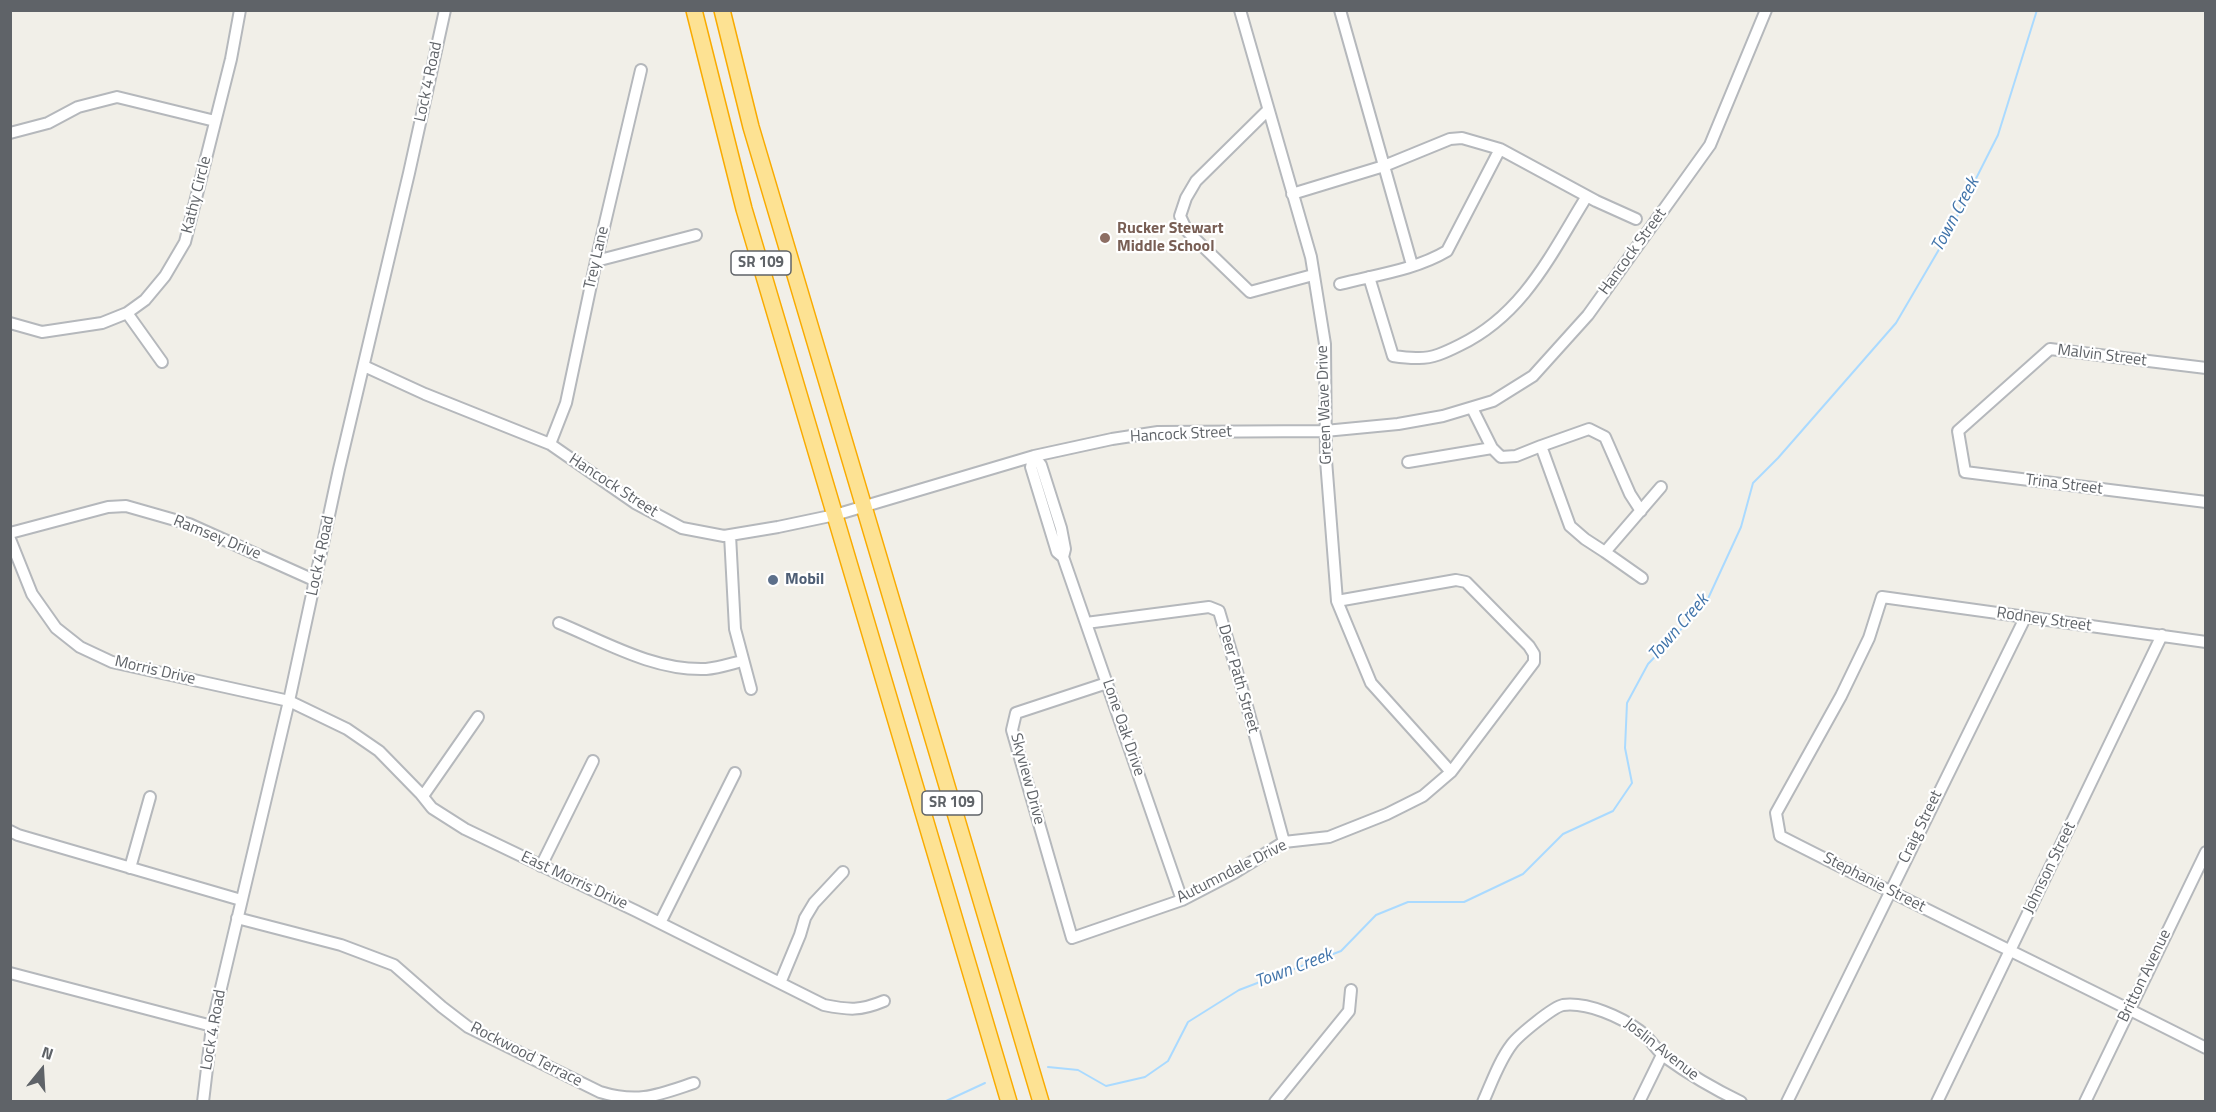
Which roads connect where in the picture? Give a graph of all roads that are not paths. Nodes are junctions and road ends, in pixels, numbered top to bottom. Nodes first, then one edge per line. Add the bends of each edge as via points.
1 (240, 10) edge
2 (445, 10) edge
3 (694, 10) edge
4 (722, 10) edge
5 (1240, 10) edge
6 (1340, 10) edge
7 (1766, 10) edge
8 (640, 70) dead end
9 (1268, 110) junction
10 (215, 121) junction
11 (10, 133) edge
12 (1500, 149) junction
13 (1384, 166) junction
14 (1292, 194) junction
15 (1587, 196) junction
16 (1636, 219) dead end
17 (696, 236) dead end
18 (596, 261) junction
19 (1412, 265) junction
20 (1314, 275) junction
21 (1369, 277) junction
22 (1340, 284) dead end
23 (127, 313) junction
24 (10, 323) edge
25 (162, 362) dead end
26 (363, 366) junction
27 (2205, 368) edge
28 (1472, 408) junction
29 (1325, 431) junction
30 (1958, 431) joint
31 (550, 444) junction
32 (1541, 446) junction
33 (1492, 448) junction
34 (1034, 456) junction
35 (1408, 462) dead end
36 (1661, 487) dead end
37 (2205, 502) edge
38 (863, 505) junction
39 (1641, 511) junction
40 (835, 514) junction
41 (10, 532) edge
42 (730, 535) junction
43 (10, 538) edge
44 (1605, 552) junction
45 (1642, 578) dead end
46 (316, 581) junction
47 (1882, 597) joint
48 (1337, 601) junction
49 (2025, 618) junction
50 (559, 623) dead end
51 (1086, 623) junction
52 (2162, 635) junction
53 (2205, 642) edge
54 (742, 661) junction
55 (1107, 683) junction
56 (751, 689) dead end
57 (289, 701) junction
58 (478, 717) dead end
59 (593, 761) dead end
60 (1451, 772) junction
61 (735, 773) dead end
62 (423, 796) junction
63 (150, 797) dead end
64 (10, 831) edge
65 (1284, 842) junction
66 (2205, 852) edge
67 (541, 866) junction
68 (130, 868) junction
69 (843, 872) dead end
70 (1889, 892) junction
71 (241, 900) junction
72 (1182, 900) junction
73 (237, 918) junction
74 (660, 923) junction
75 (1072, 938) joint
76 (2011, 950) junction
77 (10, 973) edge
78 (780, 983) junction
79 (1351, 990) dead end
80 (884, 1001) dead end
81 (2130, 1009) junction
82 (212, 1026) junction
83 (2205, 1048) edge
84 (1662, 1055) junction
85 (694, 1083) dead end
86 (203, 1101) edge
87 (1009, 1101) edge
88 (1041, 1101) edge
89 (1275, 1101) edge
90 (1483, 1101) edge
91 (1639, 1101) edge
92 (1741, 1101) edge
93 (1787, 1101) edge
94 (1937, 1101) edge
95 (2085, 1101) edge

1 - 10 street, Kathy Circle
2 - 26 street, Lock 4 Road
3 - 40 highway, SR 109 via 744,209
4 - 38 highway, SR 109 via 751,127
5 - 9 street, Green Wave Drive
6 - 13 street
7 - 28 street, Hancock Street via 1710,145 1588,315 1533,376 1493,401
8 - 18 street, Trey Lane
9 - 14 street, Green Wave Drive
9 - 20 street via 1196,181 1180,216 1187,231 1250,292
10 - 11 street via 117,97 78,106 48,123
10 - 23 street, Kathy Circle via 185,242 165,276 145,300
12 - 13 street via 1462,138
12 - 15 street
12 - 19 street via 1447,251
13 - 14 street
13 - 19 street
14 - 20 street, Green Wave Drive
15 - 16 street
15 - 21 street via 1537,278 1506,315 1480,335 1440,355 1393,356
17 - 18 street
18 - 31 street, Trey Lane via 566,403
19 - 21 street
20 - 29 street, Green Wave Drive via 1324,345
21 - 22 street
23 - 24 street, Kathy Circle via 102,323 42,332
23 - 25 street
26 - 31 street, Hancock Street
26 - 46 street, Lock 4 Road
27 - 30 street, Malvin Street via 2050,349
28 - 29 street, Hancock Street via 1398,424
28 - 33 street
29 - 34 street, Hancock Street via 1158,432
29 - 48 street, Green Wave Drive
30 - 37 street, Trina Street via 1965,472
31 - 42 street, Hancock Street via 635,503 682,528
32 - 33 street via 1501,458
32 - 39 street via 1589,429 1605,437
32 - 44 street via 1570,526
33 - 35 street
34 - 38 street, Hancock Street
34 - 51 street, Lone Oak Drive via 1031,467 1057,552 1063,557
36 - 39 street
38 - 40 street, Hancock Street
38 - 88 highway, SR 109
39 - 44 street
40 - 42 street, Hancock Street
40 - 87 highway, SR 109
41 - 46 street, Ramsey Drive via 126,506 189,524
42 - 54 street via 735,628
43 - 57 street, Morris Drive via 32,594 56,628 80,647 112,662
44 - 45 street
46 - 57 street, Lock 4 Road
47 - 49 street, Rodney Street
47 - 70 street, Stephanie Street via 1869,638 1845,687 1776,813 1780,836
48 - 60 street, Green Wave Drive via 1371,683
48 - 60 street, Autumndale Drive via 1456,580 1466,582 1529,645 1534,663
49 - 52 street, Rodney Street
49 - 70 street, Craig Street
50 - 54 street via 666,666 709,669
51 - 55 street, Lone Oak Drive
51 - 65 street, Deer Path Street via 1209,607 1219,611
52 - 53 street, Rodney Street
52 - 76 street, Johnson Street
54 - 56 street
55 - 72 street, Lone Oak Drive
55 - 75 street, Skyview Drive via 1016,713 1012,730
57 - 62 street, East Morris Drive via 371,745
57 - 71 street, Lock 4 Road
58 - 62 street
59 - 67 street
60 - 65 street, Autumndale Drive via 1423,796 1363,825 1329,837
61 - 74 street
62 - 67 street, East Morris Drive via 432,808 465,829
63 - 68 street
64 - 68 street
65 - 72 street, Autumndale Drive
66 - 81 street, Britton Avenue
67 - 74 street, East Morris Drive
68 - 71 street
69 - 78 street via 805,918
70 - 76 street, Stephanie Street
70 - 93 street, Craig Street
71 - 73 street, Lock 4 Road
72 - 75 street, Autumndale Drive
73 - 82 street, Lock 4 Road
73 - 85 street, Rockwood Terrace via 341,945 394,965 468,1027 600,1092 635,1099
74 - 78 street, East Morris Drive
76 - 81 street, Stephanie Street
76 - 94 street, Johnson Street
77 - 82 street
78 - 80 street, East Morris Drive via 824,1005 847,1010 864,1009
79 - 89 street via 1349,1011
81 - 83 street, Stephanie Street
81 - 95 street, Britton Avenue
82 - 86 street, Lock 4 Road
84 - 90 street, Joslin Avenue via 1642,1032 1613,1015 1562,1005 1513,1044
84 - 91 street
84 - 92 street, Joslin Avenue via 1705,1084

